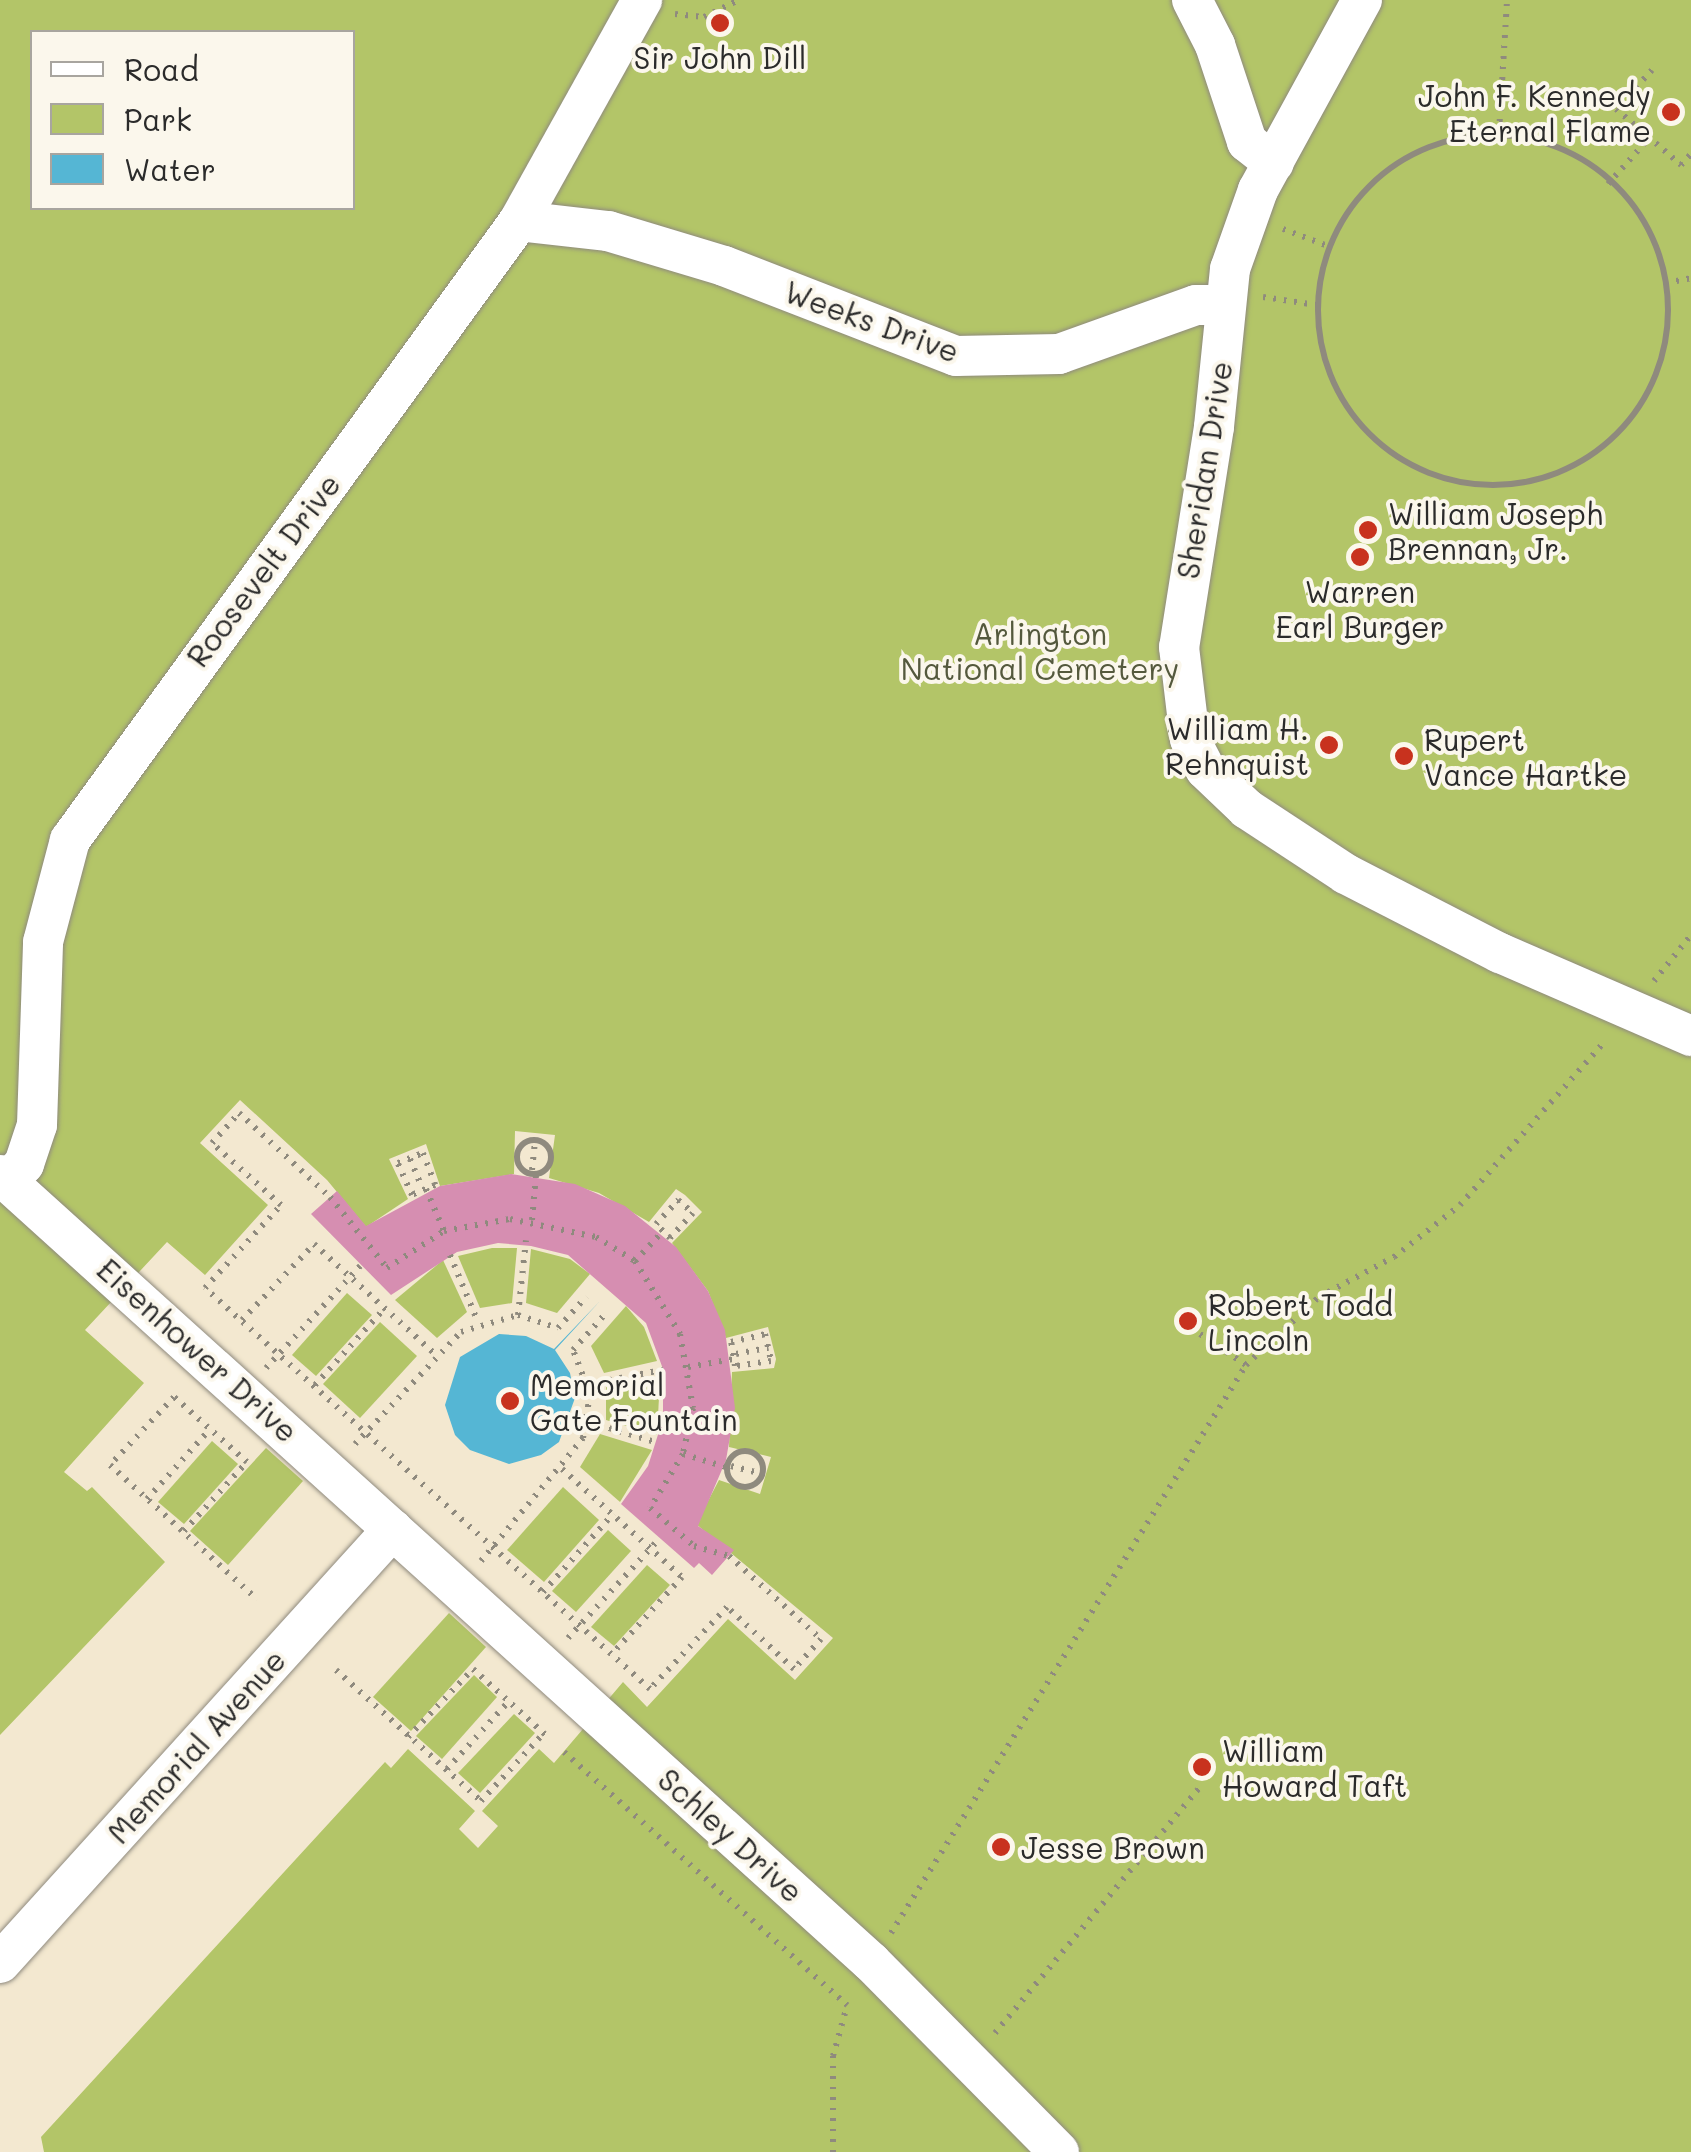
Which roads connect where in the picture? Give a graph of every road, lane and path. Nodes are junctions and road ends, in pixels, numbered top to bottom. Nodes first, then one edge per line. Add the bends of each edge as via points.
1 (739, 0) edge
2 (1192, 0) edge
3 (1362, 0) edge
4 (1507, 0) edge
5 (656, 7) edge
6 (1652, 70) dead end
7 (1499, 132) junction
8 (1649, 138) junction
9 (1691, 154) edge
10 (1274, 162) junction
11 (1608, 184) junction
12 (520, 221) junction
13 (1289, 231) dead end
14 (1328, 246) junction
15 (1691, 278) edge
16 (1666, 283) junction
17 (1238, 300) junction
18 (1316, 305) junction
19 (1691, 935) edge
20 (1623, 1020) junction
21 (1691, 1036) edge
22 (535, 1140) junction
23 (410, 1158) junction
24 (534, 1172) junction
25 (3, 1178) edge
26 (424, 1188) junction
27 (532, 1220) junction
28 (444, 1231) junction
29 (663, 1231) junction
30 (526, 1240) dead end
31 (450, 1256) dead end
32 (636, 1260) junction
33 (360, 1266) dead end
34 (350, 1277) junction
35 (586, 1297) dead end
36 (384, 1309) junction
37 (606, 1313) dead end
38 (518, 1314) junction
39 (242, 1320) junction
40 (478, 1322) junction
41 (1200, 1334) dead end
42 (768, 1348) junction
43 (280, 1353) junction
44 (436, 1356) junction
45 (735, 1356) junction
46 (1246, 1365) junction
47 (668, 1368) dead end
48 (688, 1368) junction
49 (263, 1371) dead end
50 (589, 1384) junction
51 (315, 1386) junction
52 (218, 1420) dead end
53 (589, 1422) junction
54 (209, 1430) junction
55 (366, 1432) junction
56 (658, 1443) dead end
57 (350, 1449) dead end
58 (682, 1454) junction
59 (728, 1466) junction
60 (562, 1468) junction
61 (762, 1474) junction
62 (147, 1499) junction
63 (613, 1514) junction
64 (393, 1529) junction
65 (184, 1531) junction
66 (658, 1539) dead end
67 (493, 1547) junction
68 (650, 1548) junction
69 (479, 1564) dead end
70 (543, 1592) junction
71 (257, 1598) dead end
72 (579, 1625) junction
73 (564, 1642) dead end
74 (611, 1655) junction
75 (336, 1670) dead end
76 (518, 1692) dead end
77 (509, 1701) junction
78 (408, 1737) junction
79 (564, 1752) dead end
80 (446, 1770) junction
81 (1200, 1788) dead end
82 (885, 1943) dead end
83 (0, 1963) edge
84 (852, 1994) dead end
85 (847, 2006) junction
86 (1008, 2021) dead end
87 (833, 2152) edge
88 (1059, 2152) edge

1 - 5 path via 704,17
2 - 10 street via 1215,44 1247,142
3 - 10 street, Sheridan Drive
4 - 7 path
5 - 12 street, Roosevelt Drive
6 - 8 path via 1616,109
7 - 11 path via 1563,148
7 - 14 path via 1440,144 1389,170 1354,203
8 - 9 path via 1681,165
8 - 11 path
10 - 17 street, Sheridan Drive via 1248,215
11 - 16 path via 1650,228
12 - 17 street, Weeks Drive via 608,231 724,266 956,356 1059,354 1196,305
12 - 25 street, Roosevelt Drive via 70,840 42,942 37,1124 24,1164
13 - 14 path
14 - 18 path
15 - 16 path
16 - 18 path via 1670,309 1662,357 1629,424 1575,466 1502,484 1433,476 1374,440 1336,386
17 - 18 path
17 - 20 street, Sheridan Drive via 1179,647 1184,716 1199,760 1247,809 1346,874
19 - 20 path
20 - 21 street, Sheridan Drive
20 - 46 path via 1460,1205 1394,1256 1318,1298
22 - 24 path
22 - 24 path via 521,1139 520,1173
22 - 24 path via 549,1140 546,1176
23 - 26 path
23 - 26 path via 423,1154 435,1185
23 - 26 path via 398,1163 412,1195
24 - 27 path
25 - 64 street, Eisenhower Drive
26 - 28 path
27 - 28 path via 480,1221
27 - 32 path via 596,1237
28 - 39 path via 387,1268 330,1197 239,1112 212,1143 280,1205 206,1288
29 - 29 path via 656,1224 678,1200 693,1213 670,1238
29 - 32 path
30 - 38 path
31 - 40 path
32 - 48 path via 670,1312
33 - 34 path
34 - 36 path
34 - 39 path via 314,1244
34 - 43 path
35 - 38 path via 558,1328
36 - 44 path
36 - 51 path
37 - 50 path via 573,1350
38 - 40 path
39 - 43 path
40 - 44 path
41 - 46 path
42 - 45 path
42 - 45 path via 771,1362 735,1366
42 - 45 path via 765,1334 731,1342
43 - 49 path
43 - 51 path
44 - 55 path
45 - 48 path
46 - 82 path
47 - 50 path
48 - 58 path via 693,1408
50 - 53 path
51 - 55 path
52 - 54 path
53 - 56 path
53 - 60 path
54 - 62 path
54 - 62 path via 174,1397 110,1465
54 - 65 path via 247,1462
55 - 57 path
55 - 67 path
58 - 59 path
58 - 74 path via 650,1508 694,1546 729,1556 821,1638 794,1669 727,1607 650,1689
59 - 61 path
59 - 61 path via 723,1476 758,1488
59 - 61 path via 734,1452 766,1460
60 - 63 path
60 - 67 path
62 - 65 path
63 - 68 path
63 - 70 path
64 - 83 street, Memorial Avenue
64 - 88 street, Schley Drive via 871,1962
65 - 71 path
66 - 68 path
67 - 69 path
67 - 70 path
68 - 72 path
68 - 74 path via 682,1577
70 - 72 path
72 - 73 path
72 - 74 path
75 - 78 path
76 - 77 path
77 - 78 path via 473,1669
77 - 80 path
77 - 80 path via 546,1735 481,1801
78 - 80 path
79 - 85 path
81 - 86 path
84 - 85 path
85 - 87 path via 832,2056

